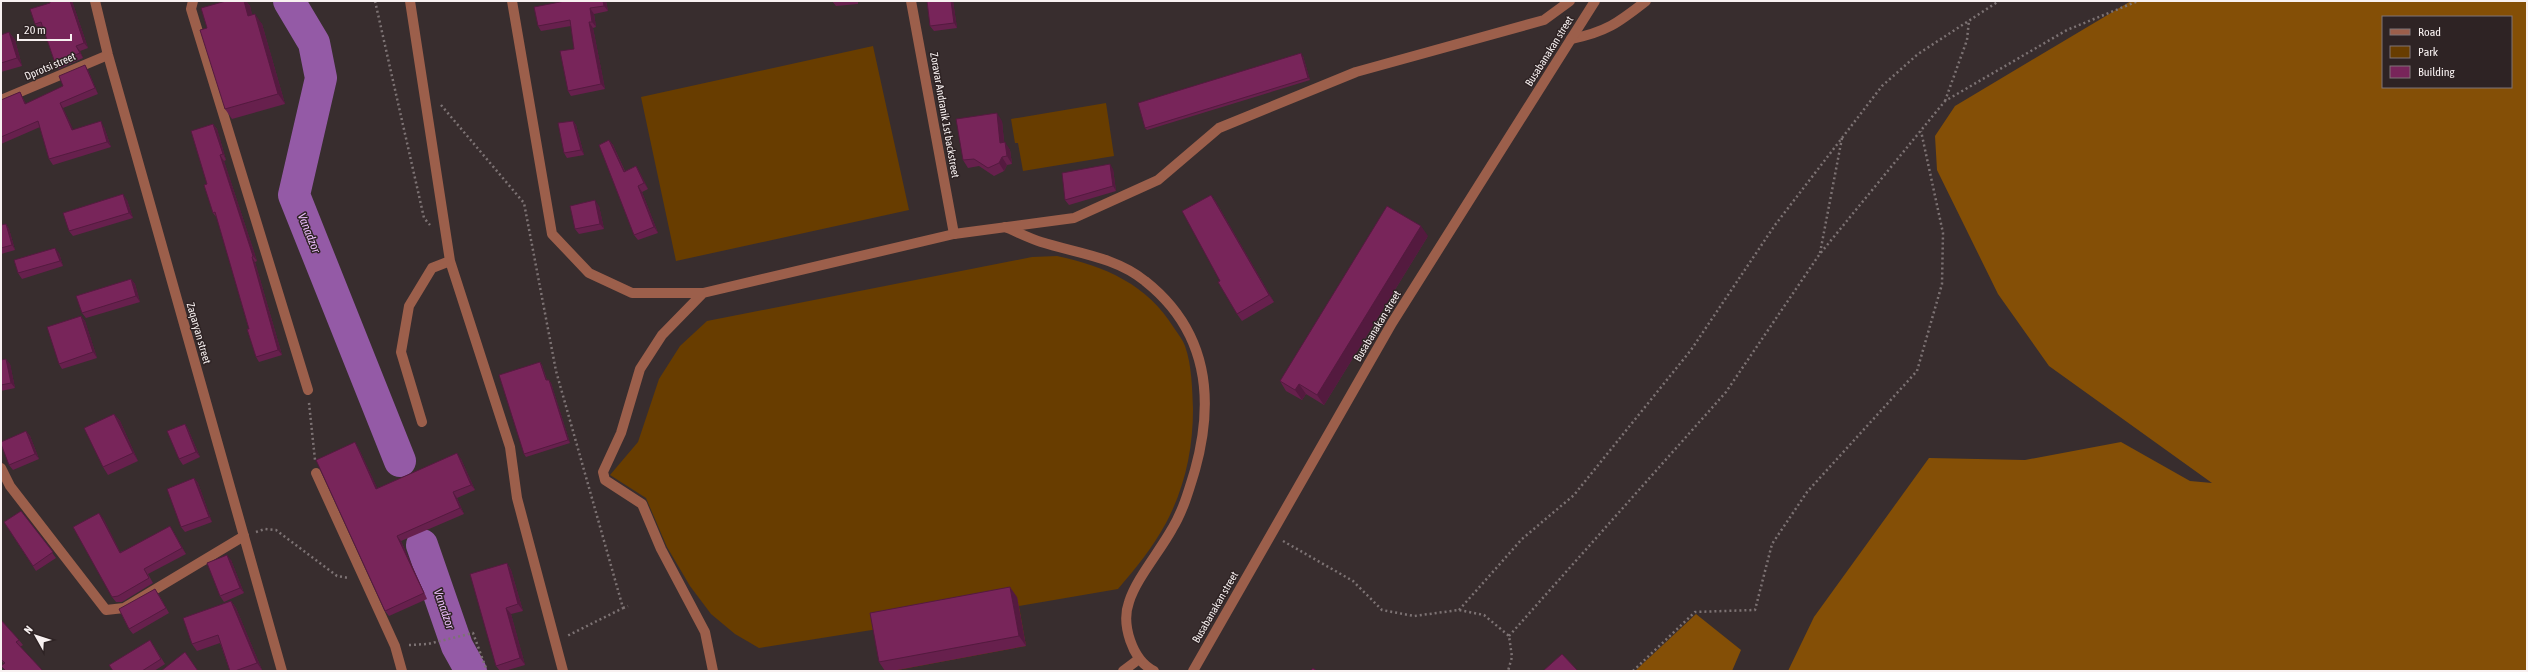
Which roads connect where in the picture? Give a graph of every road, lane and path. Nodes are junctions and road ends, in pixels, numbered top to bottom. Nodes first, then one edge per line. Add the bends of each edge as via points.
1 (95, 1) edge
2 (193, 1) edge
3 (375, 1) edge
4 (410, 1) edge
5 (512, 1) edge
6 (911, 1) edge
7 (1570, 1) edge
8 (1595, 1) edge
9 (1646, 1) edge
10 (1999, 1) edge
11 (2138, 1) edge
12 (1969, 20) junction
13 (1571, 39) junction
14 (108, 55) junction
15 (1, 100) edge
16 (1945, 101) junction
17 (439, 102) dead end
18 (1921, 131) junction
19 (1842, 138) junction
20 (446, 224) junction
21 (1004, 227) junction
22 (954, 234) junction
23 (1819, 255) junction
24 (450, 261) junction
25 (703, 293) junction
26 (308, 390) joint
27 (422, 422) dead end
28 (1, 468) edge
29 (316, 473) joint
30 (1271, 534) junction
31 (244, 536) junction
32 (365, 581) junction
33 (628, 606) dead end
34 (623, 608) junction
35 (1459, 610) junction
36 (1509, 636) junction
37 (556, 642) junction
38 (395, 646) junction
39 (1139, 659) junction
40 (282, 671) edge
41 (402, 671) edge
42 (487, 671) edge
43 (563, 671) edge
44 (713, 671) edge
45 (1123, 671) edge
46 (1154, 671) edge
47 (1193, 671) edge
48 (1508, 671) edge
49 (1633, 671) edge

1 - 14 street, Zaqaryan street
2 - 26 street via 191,9
3 - 20 path via 424,218 432,227
4 - 20 street
5 - 25 street via 552,234 588,273 632,293
6 - 22 street, Zoravar Andranik 1st backstreet
7 - 21 street via 1544,20 1356,72 1219,128 1158,180 1074,218
8 - 13 street, Busabanakan street
9 - 13 street via 1614,25 1596,34
10 - 12 path
11 - 16 path via 2067,30
12 - 16 path via 1967,40
12 - 19 path via 1918,54 1882,86
13 - 30 street, Busabanakan street via 1392,323
14 - 15 street, Dprotsi street
14 - 31 street, Zaqaryan street
16 - 18 path
17 - 34 path via 524,203 556,371
18 - 23 path
18 - 49 path via 1944,233 1942,284 1917,370 1807,492 1772,544 1755,610 1695,612
19 - 23 path
19 - 35 path via 1775,225 1691,350 1574,495 1522,539
20 - 24 street
21 - 22 street
21 - 39 street via 1115,263 1145,280 1171,305 1194,343 1205,379 1205,421 1189,492 1173,528 1129,602 1126,624
22 - 25 street
23 - 36 path via 1726,392
24 - 27 street via 432,268 409,306 402,344 401,352
24 - 37 street via 510,447 517,498
25 - 44 street via 662,335 640,369 621,433 603,472 605,480 642,504 661,549 705,632
26 - 29 path
28 - 31 street via 10,486 106,610 124,608
29 - 32 street
30 - 35 path via 1353,581 1382,610 1414,616
30 - 47 street, Busabanakan street
31 - 32 path via 265,529 276,530 337,576
31 - 40 street, Zaqaryan street
32 - 38 street
33 - 34 path
34 - 37 path
35 - 36 path via 1484,615
36 - 48 path via 1512,657
37 - 43 street
38 - 41 street
38 - 42 path via 433,643 473,633
39 - 45 street
39 - 46 street

